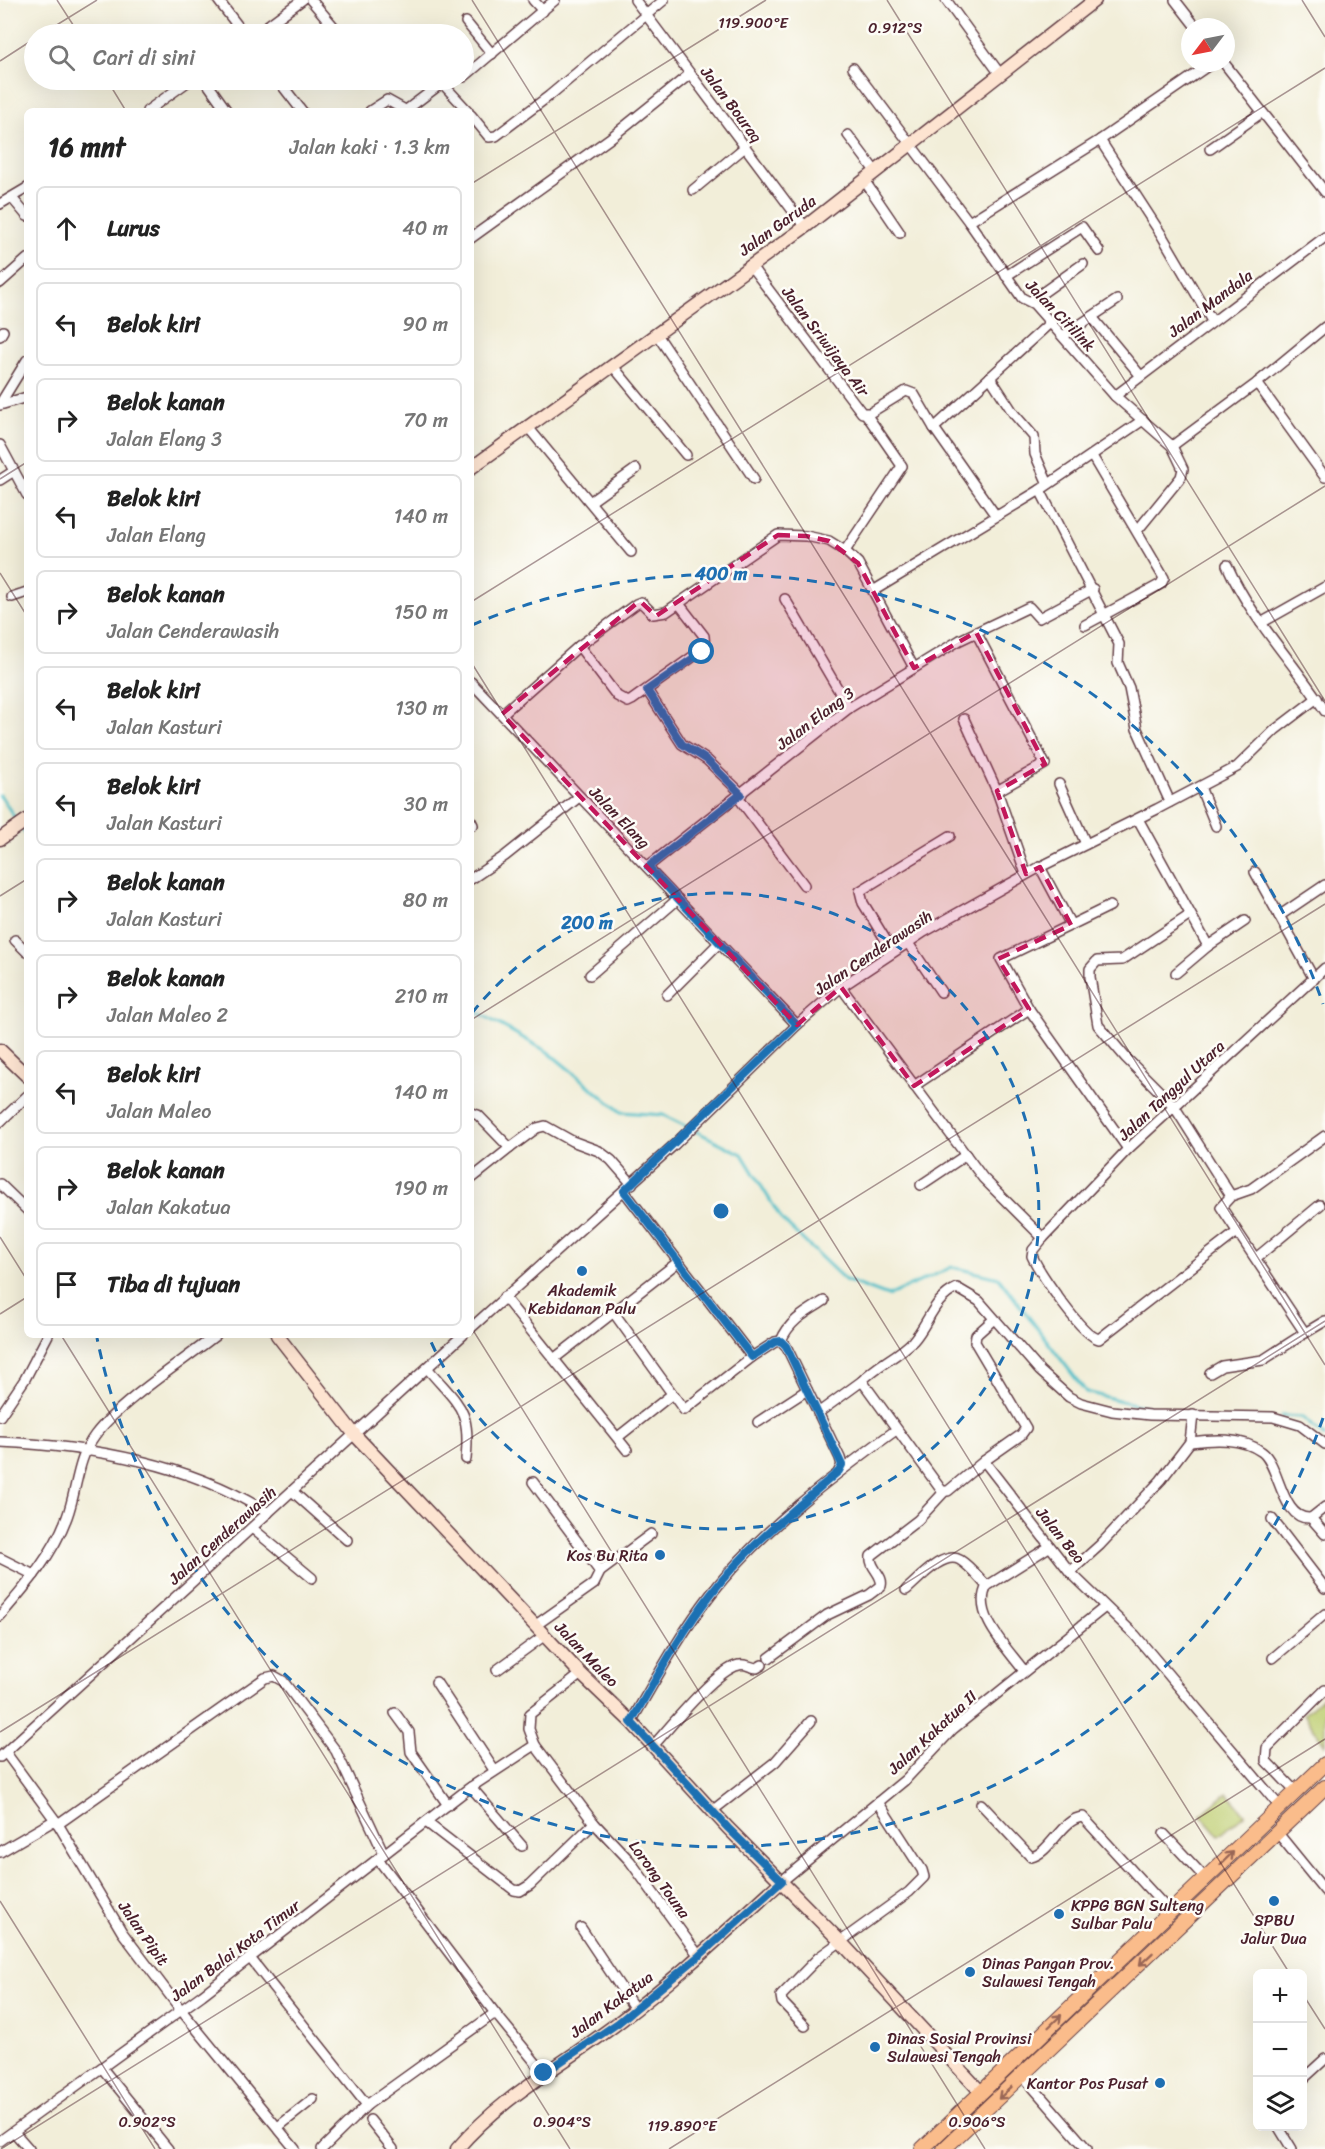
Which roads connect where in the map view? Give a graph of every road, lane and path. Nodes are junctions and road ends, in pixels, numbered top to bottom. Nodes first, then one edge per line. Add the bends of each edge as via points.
1 (218, 0) edge
2 (302, 0) edge
3 (311, 0) edge
4 (533, 0) edge
5 (555, 0) edge
6 (635, 0) edge
7 (664, 0) edge
8 (946, 0) edge
9 (1095, 0) edge
10 (1175, 0) edge
11 (543, 11) junction
12 (645, 14) junction
13 (1189, 18) edge
14 (236, 24) edge
15 (270, 24) edge
16 (331, 24) edge
17 (474, 32) edge
18 (492, 54) junction
19 (474, 68) edge
20 (853, 68) dead end
21 (1199, 72) edge
22 (1231, 72) edge
23 (690, 74) junction
24 (1000, 74) junction
25 (178, 90) edge
26 (212, 90) edge
27 (286, 90) edge
28 (433, 90) edge
29 (451, 90) edge
30 (155, 108) edge
31 (225, 108) edge
32 (300, 108) edge
33 (375, 108) edge
34 (400, 108) edge
35 (409, 108) edge
36 (466, 108) edge
37 (1261, 113) junction
38 (474, 119) edge
39 (848, 135) dead end
40 (1100, 140) junction
41 (911, 143) junction
42 (745, 147) junction
43 (1210, 149) dead end
44 (875, 171) junction
45 (864, 180) junction
46 (24, 190) edge
47 (693, 190) dead end
48 (1325, 192) edge
49 (12, 198) junction
50 (0, 204) edge
51 (24, 212) edge
52 (969, 222) junction
53 (805, 227) junction
54 (900, 233) dead end
55 (474, 236) edge
56 (1325, 237) edge
57 (1100, 251) dead end
58 (24, 262) edge
59 (1083, 264) dead end
60 (750, 265) junction
61 (1006, 276) junction
62 (0, 283) edge
63 (1117, 300) dead end
64 (1031, 302) junction
65 (1092, 317) junction
66 (1212, 321) junction
67 (1051, 322) junction
68 (1325, 327) edge
69 (656, 333) junction
70 (1063, 336) junction
71 (24, 365) edge
72 (612, 365) junction
73 (1140, 375) junction
74 (990, 377) junction
75 (1257, 383) junction
76 (1115, 396) junction
77 (24, 398) edge
78 (0, 404) edge
79 (866, 414) junction
80 (1143, 420) junction
81 (527, 426) junction
82 (934, 428) junction
83 (0, 445) edge
84 (1172, 446) junction
85 (686, 455) dead end
86 (1092, 456) junction
87 (474, 466) edge
88 (636, 469) dead end
89 (14, 471) junction
90 (1325, 477) edge
91 (754, 479) dead end
92 (0, 480) edge
93 (1044, 487) junction
94 (24, 489) edge
95 (590, 502) junction
96 (996, 516) junction
97 (1137, 531) junction
98 (845, 550) junction
99 (632, 552) dead end
100 (1227, 565) dead end
101 (1325, 587) edge
102 (1093, 590) junction
103 (873, 591) junction
104 (24, 593) edge
105 (12, 597) dead end
106 (785, 599) dead end
107 (680, 605) junction
108 (1106, 614) junction
109 (1261, 623) junction
110 (1085, 626) dead end
111 (976, 632) junction
112 (579, 646) junction
113 (914, 668) junction
114 (474, 685) edge
115 (647, 690) junction
116 (480, 691) junction
117 (474, 696) edge
118 (1317, 698) junction
119 (849, 708) junction
120 (1325, 711) edge
121 (502, 714) junction
122 (964, 719) dead end
123 (1059, 784) dead end
124 (1200, 787) junction
125 (997, 791) junction
126 (740, 796) junction
127 (579, 797) junction
128 (1170, 802) junction
129 (1138, 819) junction
130 (24, 822) edge
131 (1216, 826) dead end
132 (950, 836) dead end
133 (3, 837) edge
134 (1086, 844) junction
135 (648, 867) junction
136 (1040, 867) junction
137 (1254, 872) dead end
138 (1026, 874) junction
139 (474, 877) edge
140 (804, 885) dead end
141 (1325, 885) edge
142 (678, 899) junction
143 (1110, 906) dead end
144 (1190, 915) junction
145 (1279, 916) junction
146 (1245, 921) dead end
147 (1071, 925) junction
148 (15, 940) dead end
149 (719, 943) junction
150 (908, 943) junction
151 (1208, 946) junction
152 (24, 949) edge
153 (893, 952) junction
154 (1325, 968) edge
155 (1176, 973) dead end
156 (590, 975) dead end
157 (1314, 979) junction
158 (841, 987) junction
159 (941, 992) dead end
160 (667, 995) dead end
161 (1029, 1009) junction
162 (797, 1025) junction
163 (0, 1050) edge
164 (24, 1068) edge
165 (914, 1086) junction
166 (24, 1099) edge
167 (1174, 1106) junction
168 (474, 1113) edge
169 (0, 1122) edge
170 (1325, 1136) edge
171 (1126, 1146) junction
172 (510, 1148) junction
173 (966, 1155) junction
174 (474, 1177) edge
175 (0, 1184) edge
176 (921, 1185) dead end
177 (628, 1187) junction
178 (1231, 1196) junction
179 (1320, 1205) dead end
180 (24, 1207) edge
181 (1237, 1232) junction
182 (1039, 1233) junction
183 (1256, 1257) junction
184 (678, 1262) junction
185 (504, 1297) junction
186 (824, 1301) dead end
187 (614, 1313) junction
188 (994, 1319) junction
189 (1325, 1321) edge
190 (474, 1325) edge
191 (1305, 1333) junction
192 (46, 1338) edge
193 (212, 1338) edge
194 (279, 1338) edge
195 (461, 1338) edge
196 (781, 1341) junction
197 (752, 1357) junction
198 (555, 1358) junction
199 (428, 1369) junction
200 (1210, 1373) dead end
201 (862, 1381) junction
202 (807, 1390) junction
203 (670, 1395) junction
204 (818, 1413) junction
205 (1192, 1415) junction
206 (0, 1416) edge
207 (758, 1422) dead end
208 (896, 1430) junction
209 (356, 1435) junction
210 (618, 1437) junction
211 (0, 1442) edge
212 (1190, 1442) junction
213 (1325, 1444) edge
214 (627, 1449) dead end
215 (86, 1450) junction
216 (466, 1459) dead end
217 (984, 1461) junction
218 (839, 1471) junction
219 (533, 1482) dead end
220 (292, 1491) junction
221 (944, 1492) junction
222 (1325, 1506) edge
223 (268, 1513) junction
224 (1311, 1518) junction
225 (1272, 1519) dead end
226 (252, 1528) junction
227 (651, 1534) dead end
228 (1325, 1534) edge
229 (347, 1540) dead end
230 (1049, 1547) junction
231 (0, 1558) edge
232 (600, 1572) junction
233 (1070, 1572) junction
234 (34, 1575) junction
235 (312, 1578) dead end
236 (987, 1586) junction
237 (1325, 1588) edge
238 (906, 1590) dead end
239 (1105, 1607) junction
240 (1325, 1614) edge
241 (0, 1616) edge
242 (536, 1625) junction
243 (545, 1635) junction
244 (1273, 1658) dead end
245 (497, 1670) dead end
246 (1024, 1671) junction
247 (581, 1674) junction
248 (436, 1682) dead end
249 (1325, 1690) edge
250 (395, 1713) dead end
251 (811, 1721) dead end
252 (631, 1722) junction
253 (535, 1745) junction
254 (652, 1746) junction
255 (3, 1755) edge
256 (1325, 1764) edge
257 (494, 1770) junction
258 (471, 1787) junction
259 (1325, 1787) edge
260 (1296, 1792) junction
261 (878, 1802) junction
262 (981, 1804) dead end
263 (448, 1805) junction
264 (1280, 1807) junction
265 (712, 1811) junction
266 (56, 1822) junction
267 (426, 1822) junction
268 (594, 1823) junction
269 (1277, 1832) junction
270 (1164, 1833) dead end
271 (522, 1846) dead end
272 (0, 1852) edge
273 (381, 1857) junction
274 (1206, 1879) junction
275 (782, 1881) junction
276 (1325, 1891) edge
277 (1170, 1912) junction
278 (581, 1928) dead end
279 (840, 1941) junction
280 (699, 1956) junction
281 (250, 1958) junction
282 (635, 2009) junction
283 (181, 2010) junction
284 (495, 2013) junction
285 (805, 2026) dead end
286 (1325, 2059) edge
287 (102, 2068) junction
288 (544, 2073) junction
289 (1023, 2076) junction
290 (1305, 2077) edge
291 (981, 2092) junction
292 (313, 2099) dead end
293 (367, 2105) junction
294 (370, 2120) dead end
295 (278, 2127) junction
296 (1281, 2131) edge
297 (14, 2132) junction
298 (0, 2141) edge
299 (29, 2149) edge
300 (168, 2149) edge
301 (295, 2149) edge
302 (322, 2149) edge
303 (393, 2149) edge
304 (457, 2149) edge
305 (922, 2149) edge
306 (944, 2149) edge
307 (1087, 2149) edge
308 (1292, 2149) edge

1 - 14 street
2 - 15 street
3 - 16 street
4 - 11 street
5 - 11 street
6 - 12 street, Jalan Bouraq
7 - 12 street
8 - 24 street
9 - 24 street, Jalan Garuda
10 - 13 street
11 - 18 street
12 - 23 street, Jalan Bouraq
12 - 38 street via 496,136 489,137
17 - 18 street
18 - 19 street
20 - 41 street, Jalan Citilink
21 - 40 street
22 - 37 street
23 - 42 street, Jalan Bouraq
23 - 55 street
24 - 41 street, Jalan Garuda
25 - 30 street
26 - 31 street
27 - 32 street
28 - 35 street
29 - 36 street
33 - 34 street via 387,100
37 - 43 street
37 - 48 street
39 - 44 street
40 - 52 street
40 - 66 street
41 - 44 street, Jalan Garuda
41 - 52 street, Jalan Citilink
42 - 47 street
42 - 53 street, Jalan Bouraq
44 - 45 street, Jalan Garuda
45 - 53 street, Jalan Garuda
45 - 54 street
46 - 49 street
49 - 50 street
49 - 51 street
52 - 61 street, Jalan Citilink
53 - 60 street, Jalan Garuda
56 - 66 street, Jalan Mandala
57 - 61 street via 1082,227
58 - 62 street
59 - 64 street
60 - 69 street, Jalan Garuda
60 - 79 street, Jalan Sriwijaya Air
61 - 64 street, Jalan Citilink via 1022,298
63 - 65 street
64 - 67 street, Jalan Citilink
65 - 70 street
65 - 73 street
66 - 73 street, Jalan Mandala
67 - 70 street, Jalan Citilink
67 - 74 street
68 - 75 street
69 - 72 street, Jalan Garuda
69 - 91 street
70 - 76 street, Jalan Citilink
71 - 78 street
72 - 81 street, Jalan Garuda
72 - 85 street
73 - 76 street, Jalan Mandala
74 - 82 street
74 - 93 street via 1034,437
75 - 84 street
75 - 90 street
76 - 80 street, Jalan Citilink
77 - 78 street
79 - 82 street, Jalan Sriwijaya Air via 906,391 914,394
79 - 98 street via 902,466
80 - 84 street, Jalan Citilink
80 - 86 street
81 - 87 street, Jalan Garuda
81 - 95 street
82 - 96 street, Jalan Sriwijaya Air
83 - 89 street
84 - 97 street, Jalan Citilink via 1181,466 1181,477
86 - 93 street
86 - 97 street
88 - 95 street
89 - 92 street
89 - 94 street
93 - 96 street
93 - 102 street
95 - 99 street
96 - 103 street
97 - 108 street via 1163,573 1163,581
98 - 103 street via 858,563
98 - 107 street via 829,541 778,535
100 - 109 street
101 - 109 street
102 - 108 street
102 - 111 street, Jalan Elang 3 via 1039,618 1029,607
103 - 113 street
104 - 105 street
106 - 119 street
107 - 112 street via 660,615 639,602
107 - 115 street via 707,644 702,652
108 - 110 street
108 - 128 street via 1119,644 1119,663 1129,688 1137,729
109 - 118 street
111 - 113 street, Jalan Elang 3
111 - 125 street via 1045,764
112 - 115 street via 621,699 628,702
112 - 121 street
113 - 119 street, Jalan Elang 3
114 - 116 street, Jalan Elang
115 - 126 street via 682,744 707,760
116 - 117 street
116 - 121 street, Jalan Elang
118 - 120 street
118 - 124 street, Jalan Cenderawasih via 1275,730 1237,767
119 - 126 street, Jalan Elang 3
121 - 127 street, Jalan Elang
122 - 125 street
123 - 134 street
124 - 128 street, Jalan Cenderawasih
124 - 131 street
125 - 138 street
126 - 135 street, Jalan Elang 3
126 - 140 street
127 - 135 street, Jalan Elang
127 - 139 street
128 - 129 street, Jalan Cenderawasih
129 - 134 street, Jalan Cenderawasih
129 - 144 street
130 - 133 street
132 - 153 street via 860,891 863,903
134 - 136 street, Jalan Cenderawasih
135 - 142 street, Jalan Elang
136 - 138 street, Jalan Cenderawasih
136 - 147 street
137 - 145 street
138 - 150 street, Jalan Cenderawasih
141 - 145 street
142 - 149 street, Jalan Elang
142 - 156 street
143 - 147 street
144 - 151 street
144 - 167 street via 1122,960 1103,959 1090,969 1098,1025
145 - 157 street
146 - 151 street
147 - 161 street via 1001,959
148 - 152 street
149 - 160 street
149 - 162 street, Jalan Elang
150 - 153 street, Jalan Cenderawasih
150 - 159 street
151 - 155 street
153 - 158 street, Jalan Cenderawasih
154 - 157 street, Jalan Tanggul Utara
157 - 167 street, Jalan Tanggul Utara
158 - 162 street, Jalan Cenderawasih
158 - 165 street
161 - 165 street
161 - 171 street
162 - 177 street, Jalan Cenderawasih
163 - 164 street
165 - 173 street
166 - 169 street
167 - 171 street, Jalan Tanggul Utara
167 - 178 street
168 - 172 street
170 - 178 street via 1251,1189
171 - 182 street, Jalan Tanggul Utara
172 - 174 street
172 - 177 street via 545,1126 599,1151 611,1160
173 - 176 street
173 - 182 street via 983,1178
175 - 180 street
177 - 184 street
177 - 185 street, Jalan Cenderawasih
178 - 181 street via 1221,1207
179 - 183 street
181 - 182 street via 1099,1339 1075,1318 1034,1261
181 - 183 street
183 - 191 street
184 - 187 street
184 - 197 street
185 - 190 street, Jalan Cenderawasih
185 - 198 street
186 - 196 street via 795,1320
187 - 198 street
187 - 203 street
188 - 201 street via 965,1291 950,1291 933,1307 908,1345
188 - 205 street via 1040,1371 1081,1403 1112,1411
188 - 217 street via 976,1335 975,1342 1026,1428
189 - 191 street
191 - 200 street via 1263,1360 1222,1366
192 - 206 street
193 - 215 street via 112,1418 95,1434
194 - 209 street, Jalan Maleo
195 - 199 street, Jalan Cenderawasih
196 - 197 street
196 - 202 street
197 - 203 street via 686,1410
198 - 210 street
199 - 209 street, Jalan Cenderawasih
199 - 216 street via 467,1421
201 - 204 street
201 - 208 street
202 - 204 street
202 - 207 street
203 - 210 street
204 - 218 street via 840,1458
205 - 212 street
205 - 213 street via 1288,1420 1311,1431
208 - 218 street
208 - 221 street
209 - 220 street, Jalan Cenderawasih
209 - 242 street, Jalan Maleo
210 - 214 street
211 - 215 street
212 - 224 street via 1227,1440 1255,1447 1274,1466 1275,1478 1294,1511 1300,1517
212 - 233 street via 1161,1480
215 - 223 street via 203,1479
215 - 234 street via 63,1525
217 - 221 street
217 - 230 street, Jalan Beo
218 - 252 street via 758,1542 721,1581 679,1640
219 - 232 street
220 - 223 street, Jalan Cenderawasih
220 - 229 street
221 - 254 street via 918,1520 871,1556 881,1586 827,1615 758,1668 731,1668 696,1697
222 - 224 street
223 - 226 street, Jalan Cenderawasih
224 - 228 street
225 - 237 street
226 - 235 street
226 - 255 street, Jalan Cenderawasih
227 - 232 street
230 - 233 street, Jalan Beo
230 - 236 street
231 - 234 street
232 - 242 street via 594,1584
233 - 239 street, Jalan Beo
234 - 241 street
236 - 238 street via 960,1559 952,1557
236 - 246 street via 983,1600 988,1620
239 - 246 street, Jalan Kakatua II
239 - 264 street, Jalan Beo via 1135,1635
240 - 244 street
242 - 243 street, Jalan Maleo
243 - 245 street
243 - 247 street, Jalan Maleo
246 - 261 street, Jalan Kakatua II via 953,1729
247 - 252 street, Jalan Maleo
247 - 253 street via 530,1714 529,1730
248 - 257 street
249 - 260 street via 1267,1748 1265,1755 1266,1761
250 - 263 street via 409,1732 411,1752
251 - 265 street via 775,1761
252 - 254 street, Jalan Maleo
253 - 257 street, Jalan Balai Kota Timur
253 - 268 street, Lorong Touna
254 - 265 street, Jalan Maleo
255 - 266 street, Jalan Pipit
256 - 260 main road
257 - 258 street, Jalan Balai Kota Timur
258 - 263 street, Jalan Balai Kota Timur
258 - 271 street
259 - 269 main road
260 - 264 main road
261 - 275 street, Jalan Kakatua II
261 - 279 street via 924,1877
262 - 277 street via 1031,1857 1083,1817
263 - 267 street, Jalan Balai Kota Timur
274 -> 264 main road
265 - 275 street, Jalan Maleo
266 - 272 street
266 - 273 street via 265,1678 274,1676 283,1681 332,1744
266 - 283 street, Jalan Pipit via 122,1932
267 - 268 street via 519,1891
267 - 273 street, Jalan Balai Kota Timur
268 - 280 street, Lorong Touna via 630,1861
269 - 276 street
269 -> 289 main road
270 - 274 street
273 - 281 street, Jalan Balai Kota Timur
273 - 284 street
274 - 277 main road
275 - 279 street, Jalan Maleo
275 - 280 street, Jalan Kakatua
291 -> 277 main road
278 - 282 street
279 - 285 street via 781,1995 782,2002
279 - 291 street, Jalan Maleo
280 - 282 street, Jalan Kakatua
281 - 283 street, Jalan Balai Kota Timur
281 - 293 street
282 - 288 street, Jalan Kakatua
283 - 287 street, Jalan Balai Kota Timur
283 - 295 street, Jalan Pipit
284 - 288 street
284 - 293 street
286 - 290 street
287 - 297 street, Jalan Balai Kota Timur
287 - 300 street
288 - 304 street, Jalan Kakatua via 490,2114
289 -> 306 main road
289 - 307 street
291 - 305 main road
292 - 295 street
293 - 302 street
294 - 303 street
295 - 301 street, Jalan Pipit
296 - 308 street
297 - 298 street, Jalan Balai Kota Timur
297 - 299 street

